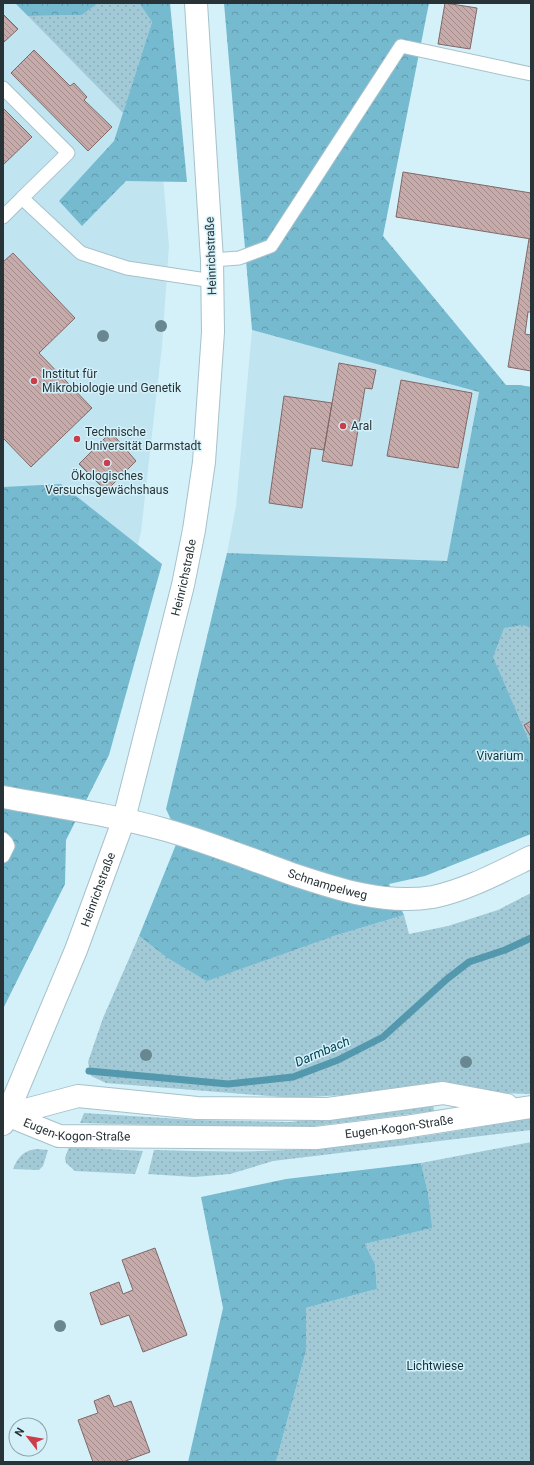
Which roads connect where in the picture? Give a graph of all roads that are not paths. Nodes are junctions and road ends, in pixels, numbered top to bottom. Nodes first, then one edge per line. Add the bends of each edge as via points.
1 (196, 3) edge
2 (531, 74) edge
3 (3, 88) edge
4 (22, 198) junction
5 (3, 217) edge
6 (212, 260) junction
7 (213, 281) junction
8 (3, 797) edge
9 (124, 819) junction
10 (3, 839) edge
11 (3, 856) edge
12 (531, 857) edge
13 (526, 1107) edge
14 (4, 1118) edge

1 - 6 street, Heinrichstraße
2 - 6 lane via 401,46 271,246 239,258
3 - 4 lane via 68,153
4 - 5 lane
4 - 7 lane via 81,253 127,268
6 - 7 street, Heinrichstraße
7 - 9 street, Heinrichstraße via 213,332 204,462 194,530 183,585
8 - 9 street, Schnampelweg
9 - 12 street, Schnampelweg via 167,830 344,892 380,898 408,899 434,896 468,886
9 - 14 street, Heinrichstraße via 76,950
10 - 11 lane via 8,846
13 - 14 street, Eugen-Kogon-Straße via 405,1127 316,1138 59,1136
13 - 14 street, Eugen-Kogon-Straße via 444,1094 328,1109 197,1108 78,1096

